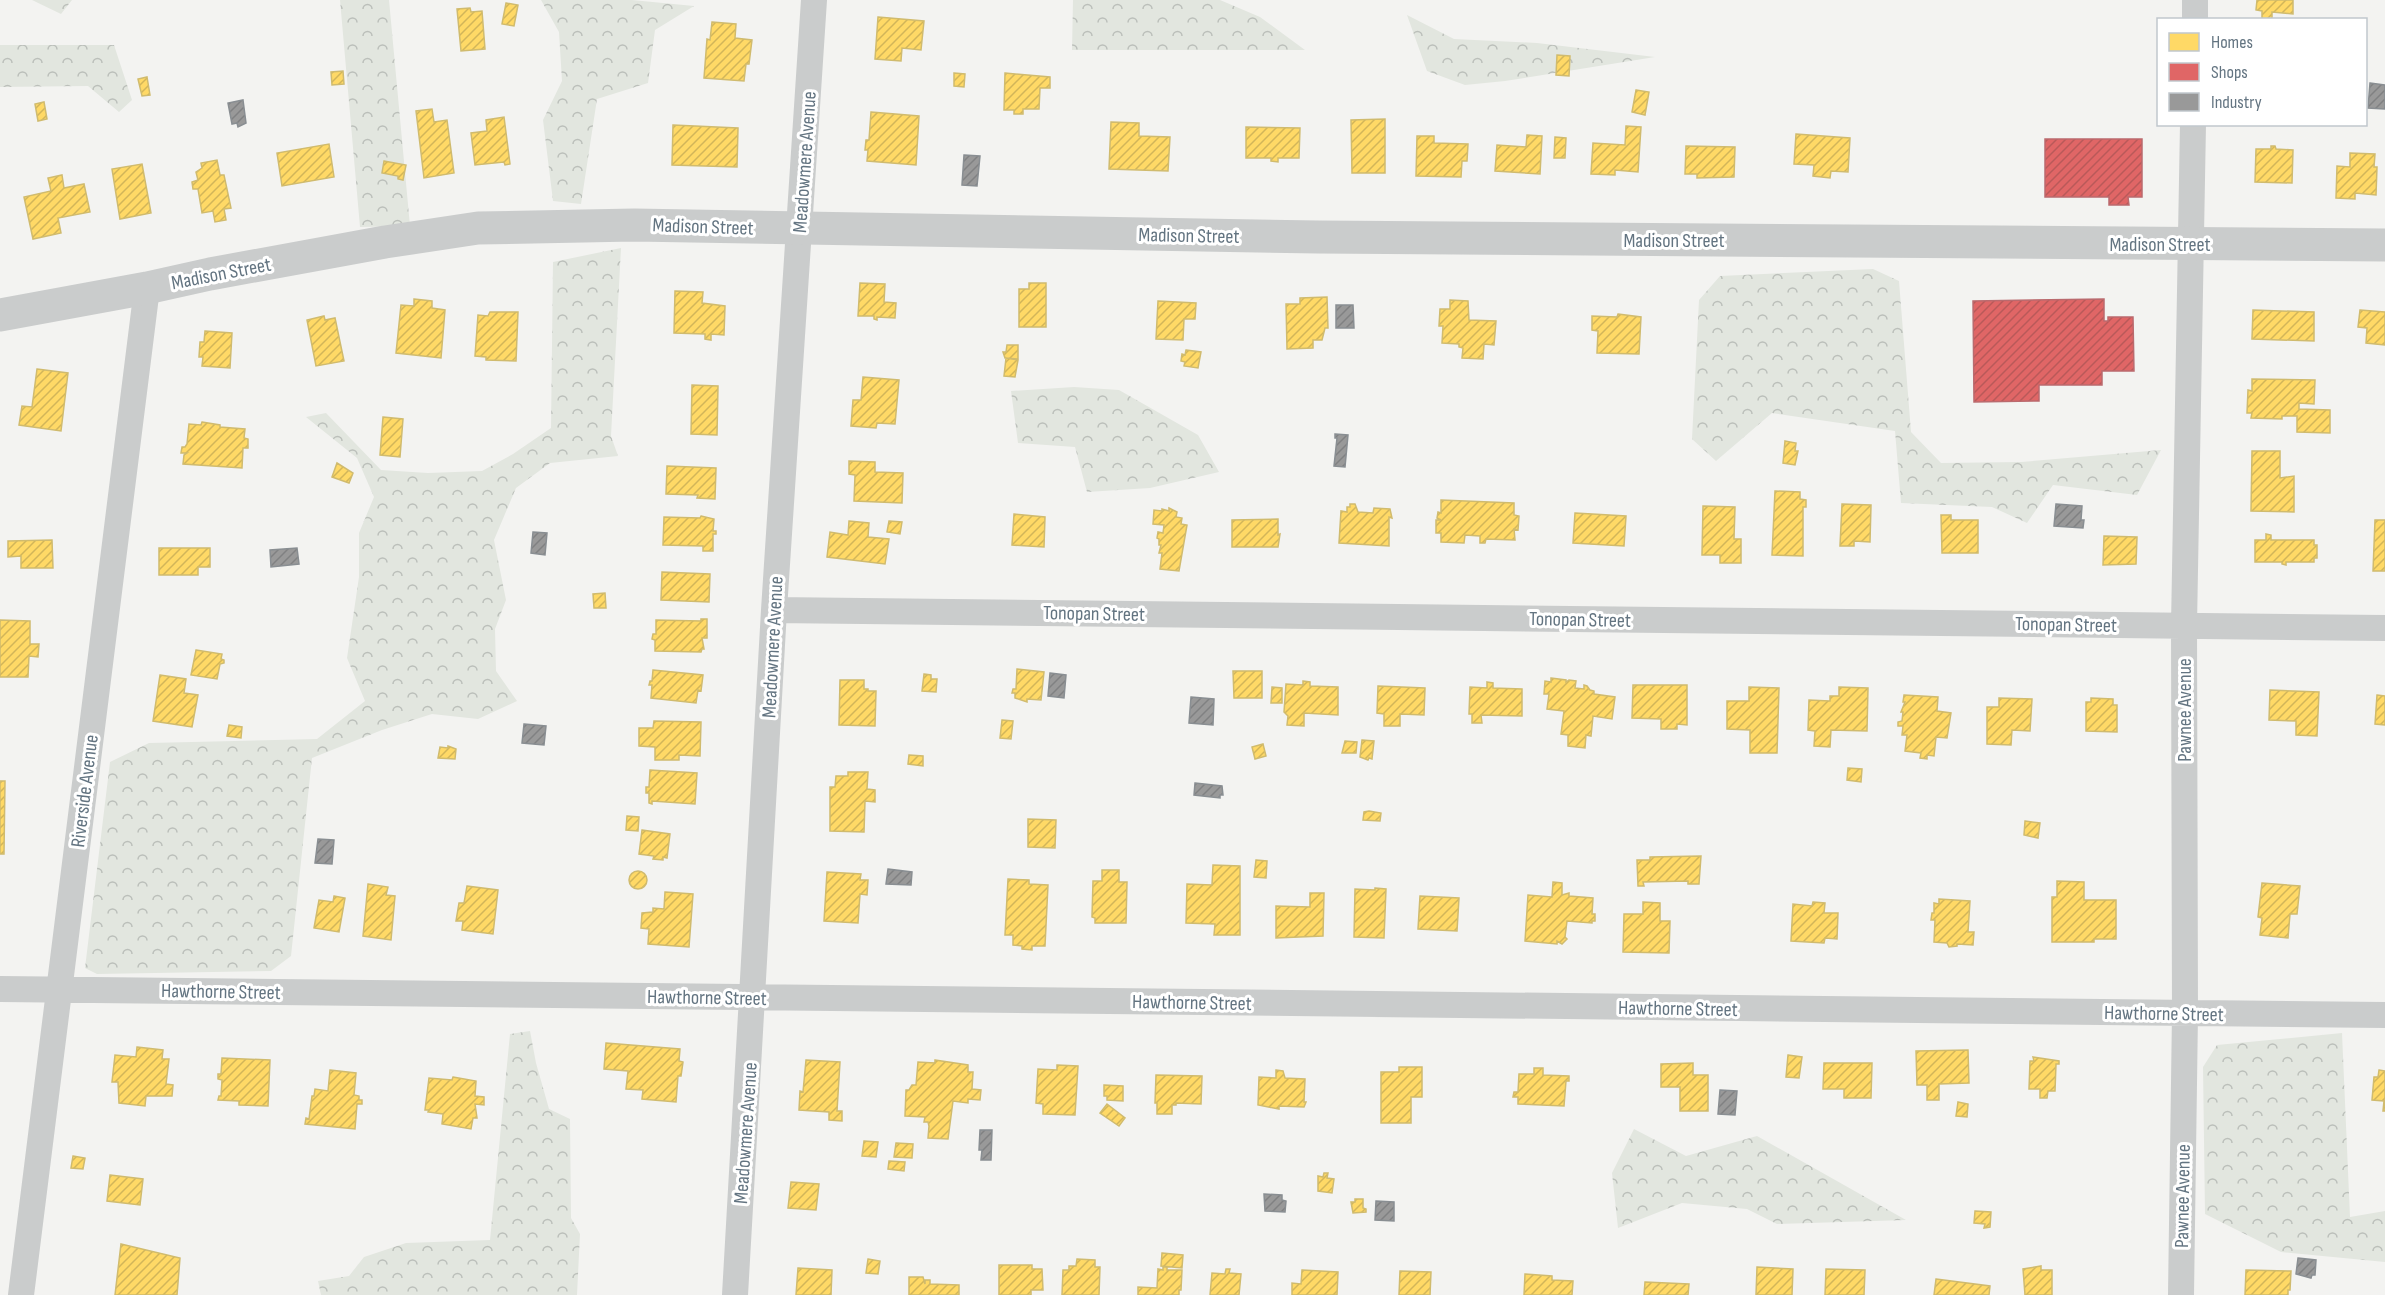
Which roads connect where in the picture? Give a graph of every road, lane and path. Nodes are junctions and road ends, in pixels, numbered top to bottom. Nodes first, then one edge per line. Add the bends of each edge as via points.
1 (814, 0) edge
2 (2195, 0) edge
3 (2195, 18) edge
4 (2193, 126) edge
5 (800, 229) junction
6 (2190, 244) junction
7 (2385, 245) edge
8 (147, 288) junction
9 (0, 315) edge
10 (774, 610) junction
11 (2184, 626) junction
12 (2385, 628) edge
13 (0, 989) edge
14 (60, 989) junction
15 (753, 997) junction
16 (2186, 1014) junction
17 (2385, 1015) edge
18 (21, 1295) edge
19 (735, 1295) edge
20 (2181, 1295) edge

1 - 5 street, Meadowmere Avenue
2 - 3 street
4 - 6 street, Pawnee Avenue
5 - 6 street, Madison Street
5 - 8 street, Madison Street via 634,225 478,228 327,252
5 - 10 street, Meadowmere Avenue
6 - 7 street, Madison Street
6 - 11 street, Pawnee Avenue
8 - 9 street, Madison Street
8 - 14 street, Riverside Avenue
10 - 11 street, Tonopan Street
10 - 15 street, Meadowmere Avenue
11 - 12 street, Tonopan Street
11 - 16 street, Pawnee Avenue
13 - 14 street, Hawthorne Street
14 - 15 street, Hawthorne Street
14 - 18 street, Riverside Avenue
15 - 16 street, Hawthorne Street
15 - 19 street, Meadowmere Avenue
16 - 17 street, Hawthorne Street
16 - 20 street, Pawnee Avenue

